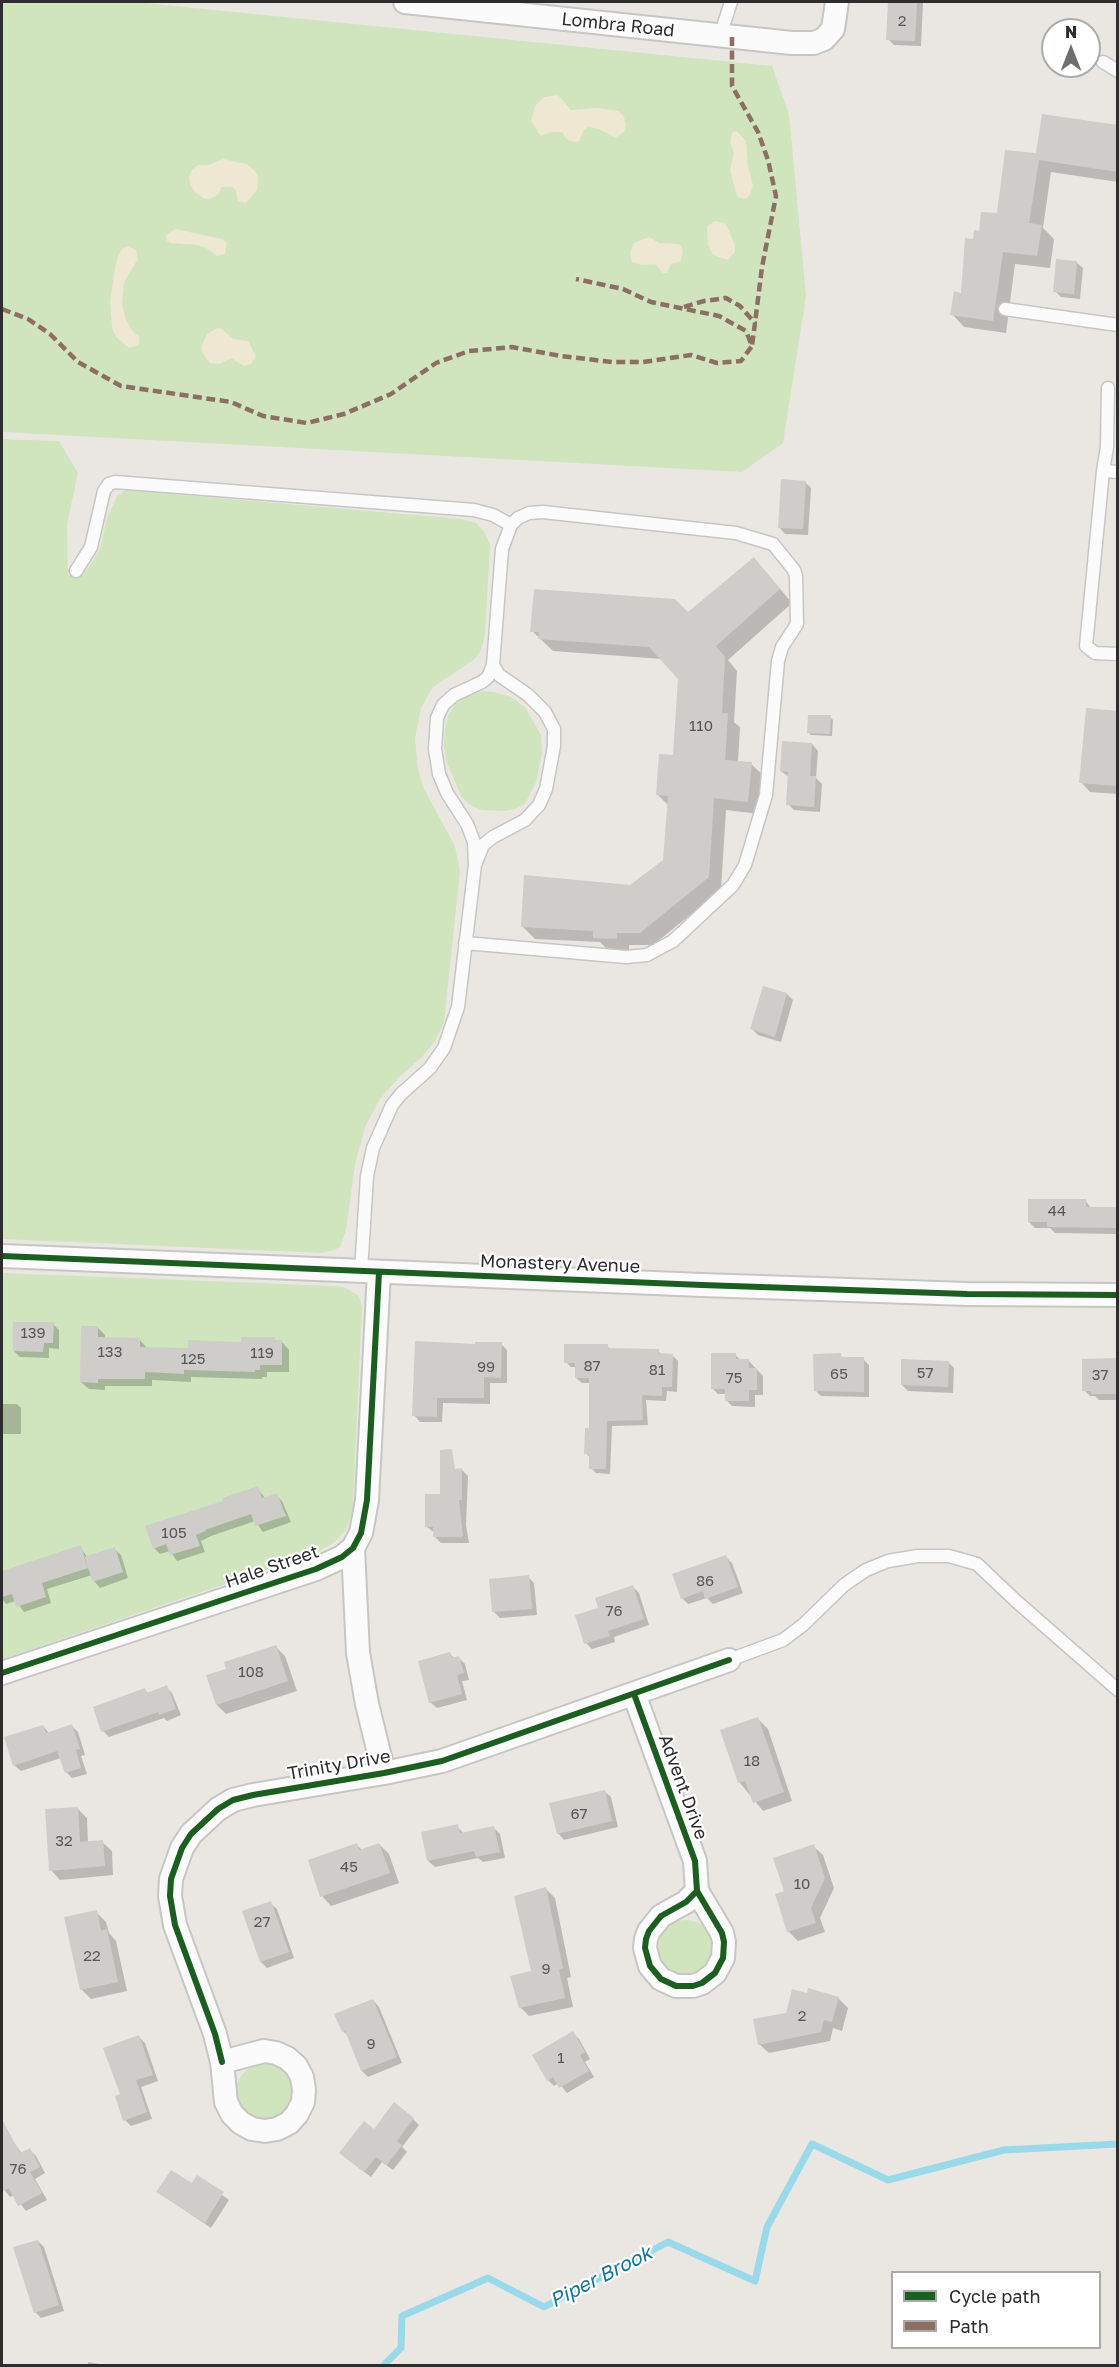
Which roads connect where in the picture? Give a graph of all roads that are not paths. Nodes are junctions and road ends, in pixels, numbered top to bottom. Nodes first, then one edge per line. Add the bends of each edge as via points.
1 (405, 2) edge
2 (731, 2) edge
3 (837, 2) edge
4 (720, 36) junction
5 (1103, 62) dead end
6 (1118, 71) edge
7 (1005, 309) dead end
8 (1118, 325) edge
9 (1108, 387) dead end
10 (1103, 471) junction
11 (1118, 472) edge
12 (511, 525) junction
13 (76, 571) dead end
14 (1118, 654) edge
15 (493, 665) junction
16 (475, 865) junction
17 (465, 942) junction
18 (2, 1256) edge
19 (370, 1271) junction
20 (1118, 1296) edge
21 (353, 1548) junction
22 (729, 1660) joint
23 (2, 1673) edge
24 (1118, 1690) edge
25 (634, 1694) junction
26 (384, 1773) junction
27 (697, 1891) dead end
28 (222, 2062) dead end

1 - 4 street, Lombra Road
2 - 4 lane
3 - 4 street, Lombra Road via 832,29 814,43
5 - 6 lane
7 - 8 lane
9 - 10 lane
10 - 11 lane
10 - 14 lane via 1086,646 1095,653
12 - 13 lane via 474,510 115,482 104,491 90,547
12 - 15 lane via 502,549
12 - 17 lane via 529,513 543,512 736,533 768,542 794,570 798,617 778,662 764,804 740,875 711,908 673,941 636,957
15 - 16 lane via 482,682 454,695 443,705 435,738 439,774 471,834
15 - 16 lane via 499,675 528,694 545,712 554,729 554,747 539,805 525,820 483,845
16 - 17 lane
17 - 19 lane via 458,1007 450,1036 430,1068 392,1105 373,1148 368,1176
18 - 19 street, Monastery Avenue
19 - 20 street, Monastery Avenue
19 - 21 street via 367,1500 361,1533
21 - 23 street, Hale Street via 316,1569
21 - 26 street via 358,1653
22 - 24 lane via 783,1640 866,1570 888,1560 949,1556 977,1564
22 - 25 street, Trinity Drive
25 - 26 street, Trinity Drive via 442,1761
25 - 27 street, Advent Drive via 694,1861
26 - 28 street, Trinity Drive via 233,1800 203,1821 182,1848 171,1879 171,1910

